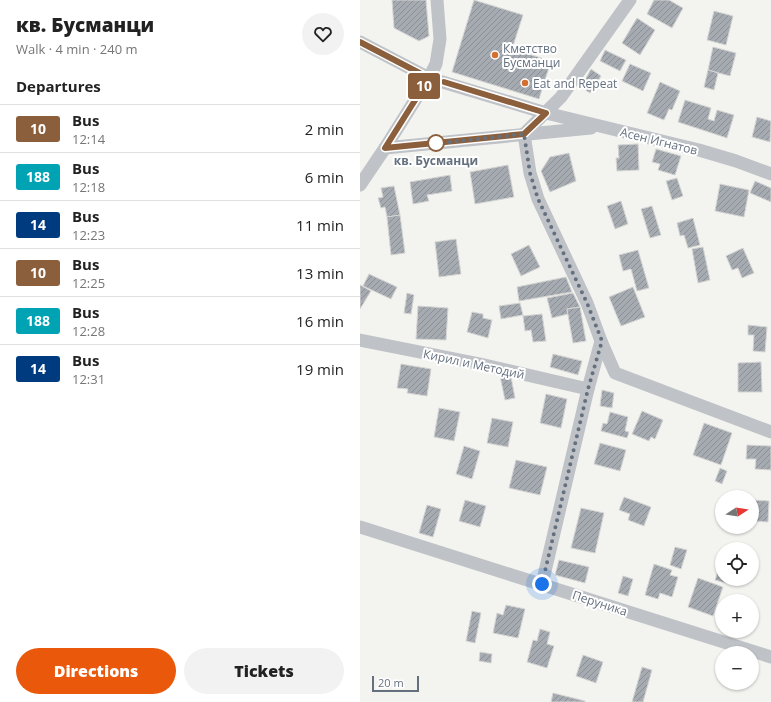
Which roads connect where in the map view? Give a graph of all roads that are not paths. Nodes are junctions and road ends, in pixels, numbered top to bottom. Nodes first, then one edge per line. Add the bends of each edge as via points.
1 (437, 0) edge
2 (630, 0) edge
3 (360, 42) edge
4 (429, 78) junction
5 (546, 113) junction
6 (602, 127) junction
7 (524, 134) junction
8 (385, 148) junction
9 (771, 174) edge
10 (360, 185) edge
11 (360, 340) edge
12 (602, 341) junction
13 (594, 368) junction
14 (615, 373) junction
15 (588, 389) junction
16 (771, 432) edge
17 (360, 527) edge
18 (542, 584) junction
19 (771, 657) edge

1 - 4 street via 439,51
2 - 5 street via 561,97
3 - 4 street, Асен Игнатов
4 - 5 street, Асен Игнатов
4 - 8 street
5 - 6 street, Асен Игнатов
5 - 7 street
6 - 7 street
6 - 9 street, Асен Игнатов via 699,150
7 - 8 street
7 - 12 street via 530,173 538,199
8 - 10 street
11 - 15 street, Кирил и Методий
12 - 13 street
12 - 14 street
13 - 14 street
13 - 15 street
14 - 16 street
15 - 18 street
17 - 18 street, Перуника
18 - 19 street, Перуника

